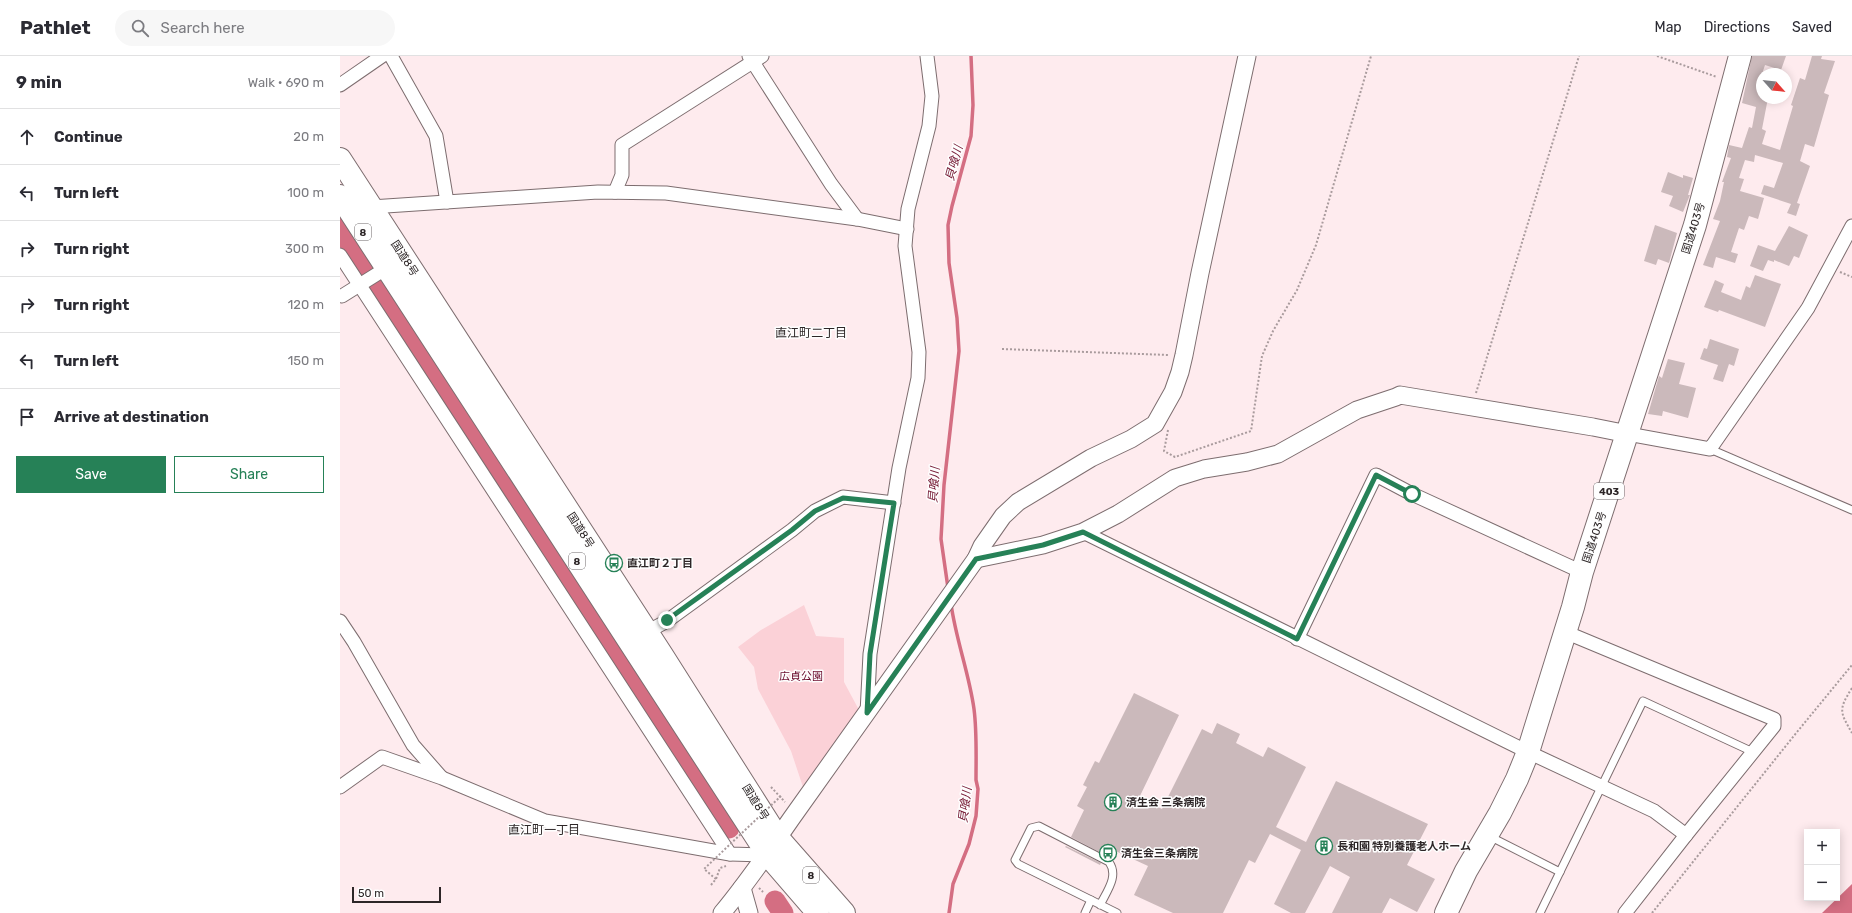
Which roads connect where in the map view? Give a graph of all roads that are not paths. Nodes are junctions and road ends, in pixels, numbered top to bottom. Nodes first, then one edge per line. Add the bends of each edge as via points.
1 (382, 56) edge
2 (391, 56) edge
3 (927, 56) edge
4 (1247, 56) edge
5 (1740, 56) edge
6 (754, 58) edge
7 (340, 85) edge
8 (340, 159) edge
9 (615, 192) junction
10 (340, 196) edge
11 (447, 202) junction
12 (371, 207) junction
13 (856, 219) junction
14 (1852, 226) edge
15 (906, 229) junction
16 (340, 255) edge
17 (396, 263) junction
18 (359, 285) junction
19 (342, 296) dead end
20 (1628, 434) junction
21 (1710, 449) junction
22 (894, 503) junction
23 (1852, 510) edge
24 (1083, 532) junction
25 (975, 561) junction
26 (1582, 572) junction
27 (340, 621) edge
28 (646, 632) junction
29 (1565, 632) junction
30 (1297, 639) junction
31 (867, 713) junction
32 (1528, 752) junction
33 (1753, 752) junction
34 (442, 778) junction
35 (1602, 786) junction
36 (340, 787) edge
37 (1686, 834) junction
38 (1487, 836) junction
39 (773, 846) junction
40 (730, 854) junction
41 (1560, 872) junction
42 (742, 888) junction
43 (1091, 900) junction
44 (1100, 905) junction
45 (722, 913) edge
46 (749, 913) edge
47 (818, 913) edge
48 (844, 913) edge
49 (1085, 913) edge
50 (1117, 913) edge
51 (1446, 913) edge
52 (1540, 913) edge
53 (1625, 913) edge

1 - 7 street
2 - 11 street via 436,136
3 - 15 street via 932,96 929,126 908,210
4 - 25 street via 1184,355 1173,392 1155,424 1131,439 1090,458 1018,502 1003,516
5 - 20 highway, 国道403号 / 403 via 1695,224
6 - 9 street via 622,145 622,175
6 - 13 street via 831,184
8 - 12 highway, 国道8号 / 8
9 - 11 street
9 - 13 street via 666,193
10 - 17 highway, 国道8号 / 8
11 - 12 street
12 - 17 highway, 国道8号 / 8
13 - 15 street
14 - 21 street via 1808,308
15 - 22 street via 919,352 918,378
16 - 18 street
17 - 18 street
17 - 28 highway, 国道8号 / 8
17 - 39 highway, 国道8号 / 8
18 - 19 street
18 - 40 street
20 - 21 street
20 - 24 street via 1400,395 1357,410 1278,454 1204,469 1175,478 1118,514
20 - 26 highway, 国道403号 / 403
21 - 23 lane
22 - 28 street via 843,498 815,511 667,620
22 - 31 street via 870,654
24 - 25 street via 1043,545
24 - 30 street
25 - 31 street
26 - 29 highway, 国道403号 / 403
26 - 30 street via 1376,475
27 - 34 street via 413,745
28 - 39 highway, 国道8号 / 8
29 - 32 highway, 国道403号 / 403
29 - 33 street via 1774,719 1774,726
30 - 32 street
31 - 39 street
32 - 35 street
32 - 38 highway, 国道403号 / 403
33 - 35 lane via 1643,701
33 - 37 street
34 - 36 street via 382,757
34 - 40 street via 544,821
35 - 37 street via 1654,811
35 - 41 lane
37 - 53 street
38 - 41 lane
38 - 51 highway, 国道403号 / 403 via 1466,871
39 - 40 street
39 - 42 street
39 - 47 highway, 国道8号 / 8
39 - 48 highway, 国道8号 / 8
41 - 52 lane
42 - 45 street
42 - 46 street
43 - 44 lane
43 - 44 lane via 1018,864 1015,860 1031,828 1039,826 1108,862 1113,868 1114,877
43 - 49 lane
44 - 50 lane

